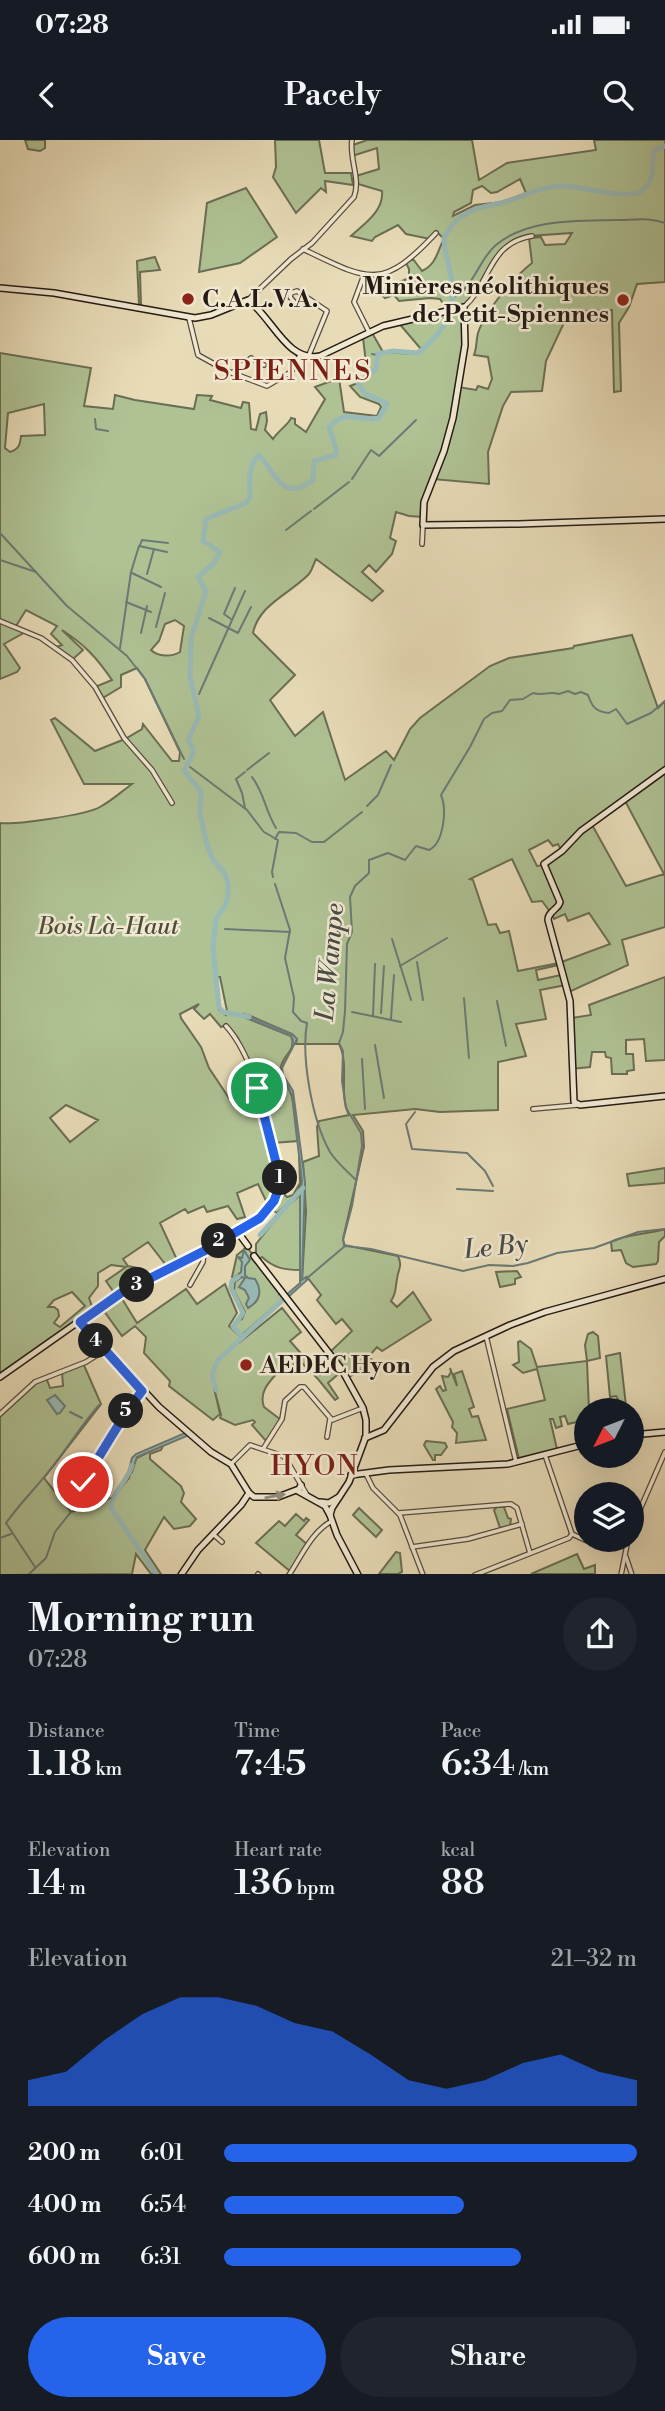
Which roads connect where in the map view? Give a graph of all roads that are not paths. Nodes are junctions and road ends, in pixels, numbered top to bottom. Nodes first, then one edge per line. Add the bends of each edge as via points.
1 (352, 140) edge
2 (436, 233) dead end
3 (532, 236) dead end
4 (303, 249) junction
5 (364, 275) junction
6 (0, 288) edge
7 (248, 300) junction
8 (309, 300) junction
9 (464, 307) junction
10 (189, 318) junction
11 (369, 332) junction
12 (300, 355) junction
13 (308, 357) junction
14 (264, 365) dead end
15 (232, 373) junction
16 (665, 519) edge
17 (423, 525) junction
18 (422, 544) dead end
19 (0, 621) edge
20 (665, 769) edge
21 (172, 803) dead end
22 (226, 1026) dead end
23 (665, 1097) edge
24 (578, 1105) junction
25 (533, 1109) dead end
26 (237, 1231) junction
27 (248, 1246) dead end
28 (204, 1251) junction
29 (254, 1255) dead end
30 (665, 1280) edge
31 (190, 1285) dead end
32 (80, 1322) junction
33 (486, 1336) junction
34 (105, 1350) junction
35 (0, 1377) edge
36 (142, 1391) junction
37 (363, 1408) junction
38 (0, 1414) edge
39 (330, 1419) junction
40 (665, 1432) edge
41 (644, 1434) edge
42 (327, 1437) dead end
43 (365, 1438) junction
44 (574, 1447) edge
45 (263, 1449) junction
46 (665, 1452) edge
47 (545, 1455) junction
48 (516, 1462) junction
49 (232, 1464) junction
50 (366, 1474) junction
51 (351, 1475) junction
52 (83, 1482) junction
53 (82, 1488) junction
54 (299, 1488) junction
55 (251, 1495) junction
56 (644, 1500) edge
57 (88, 1505) dead end
58 (329, 1510) junction
59 (399, 1513) junction
60 (522, 1524) junction
61 (213, 1534) junction
62 (572, 1534) joint
63 (222, 1542) dead end
64 (412, 1547) junction
65 (626, 1552) edge
66 (626, 1552) edge
67 (530, 1553) junction
68 (489, 1572) edge
69 (181, 1574) edge
70 (289, 1574) edge
71 (358, 1574) edge
72 (423, 1574) edge
73 (475, 1574) edge
74 (621, 1574) edge
75 (632, 1574) edge

1 - 4 street via 356,194
2 - 5 street via 416,255 390,271
3 - 9 street via 502,249
4 - 5 street
4 - 7 street
5 - 11 street via 354,302
6 - 10 street via 54,293
7 - 10 street via 211,315
7 - 12 street
8 - 8 street via 295,291 290,297 295,303
8 - 13 street via 327,311
9 - 11 street via 397,321
9 - 17 street via 464,348 454,411 424,502
10 - 15 street via 198,355
11 - 13 street via 320,356
12 - 13 street
12 - 15 street via 291,372 267,386
14 - 15 street via 251,358
16 - 17 street
17 - 18 street
19 - 21 street via 41,638 72,660
20 - 24 street via 544,864 560,902 548,920 569,992 573,1099
22 - 26 street via 248,1061 281,1182 264,1216
23 - 24 street
24 - 25 street
26 - 27 street
26 - 28 street
28 - 31 street via 204,1263
28 - 32 street via 121,1293
29 - 37 street via 351,1382
30 - 33 street via 545,1312
32 - 34 street
32 - 35 street
33 - 43 street via 438,1362 386,1428
33 - 48 street
34 - 36 street
34 - 38 street via 35,1382
36 - 49 street
36 - 52 street
37 - 39 street
37 - 43 street
39 - 42 street
39 - 45 street via 300,1387 285,1401 282,1419
40 - 41 street
43 - 51 street
44 - 47 street
45 - 49 street via 246,1447
45 - 54 street via 286,1459
46 - 56 street
47 - 48 street
47 - 62 street
48 - 50 street
49 - 55 street
50 - 51 street
50 - 59 street via 373,1489
51 - 58 street
52 - 53 street
52 - 53 street via 57,1481 57,1487
53 - 57 street
55 -> 54 street via 278,1497
54 - 58 street
55 - 61 street
58 - 70 street
58 - 71 street
59 - 60 street via 511,1504
59 - 64 street
60 - 64 street via 468,1539
60 - 67 street
61 - 63 street
61 - 69 street
62 - 67 street
64 - 72 street
65 - 74 street
66 - 75 street
67 - 68 street
68 - 73 street

